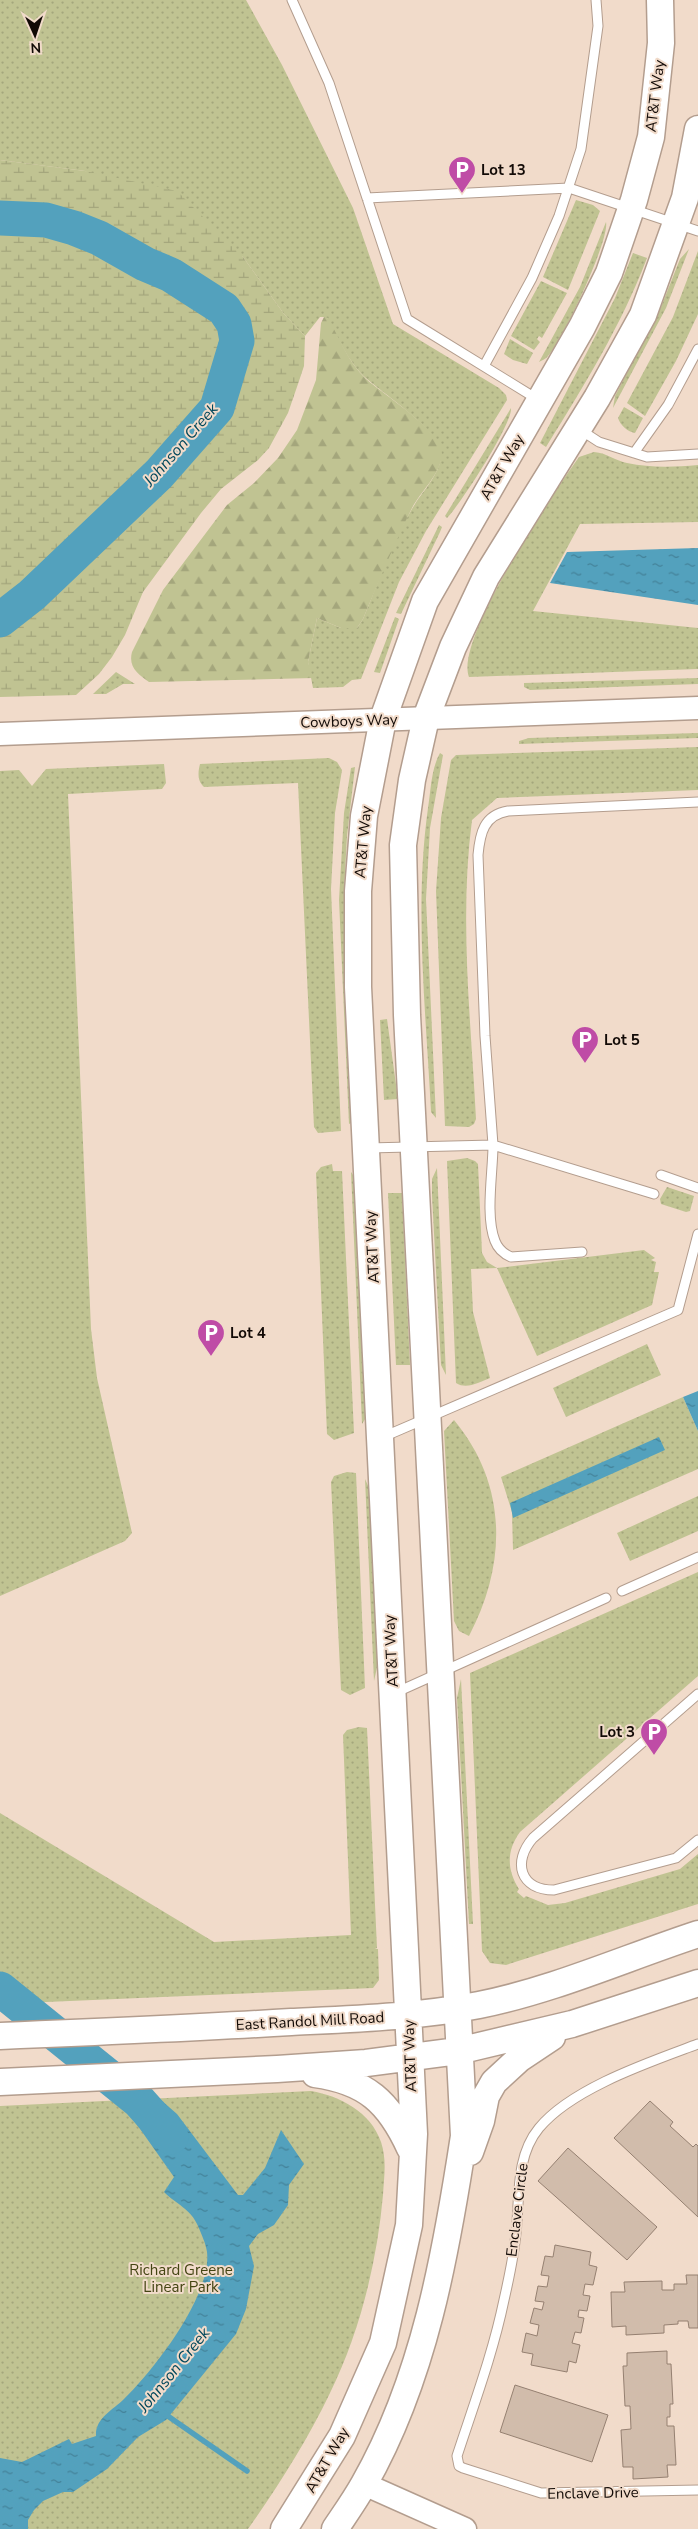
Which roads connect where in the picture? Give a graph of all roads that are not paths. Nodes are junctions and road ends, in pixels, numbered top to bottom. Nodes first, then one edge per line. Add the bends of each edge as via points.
1 (292, 0) edge
2 (596, 0) edge
3 (660, 0) edge
4 (698, 129) edge
5 (568, 188) junction
6 (367, 198) junction
7 (631, 208) junction
8 (687, 227) edge
9 (698, 349) edge
10 (484, 366) junction
11 (540, 400) junction
12 (578, 429) junction
13 (634, 453) junction
14 (698, 454) edge
15 (698, 708) edge
16 (426, 718) junction
17 (383, 719) junction
18 (0, 734) edge
19 (698, 802) edge
20 (494, 1144) junction
21 (413, 1145) junction
22 (368, 1148) junction
23 (662, 1175) dead end
24 (698, 1188) edge
25 (654, 1194) dead end
26 (698, 1234) edge
27 (582, 1252) dead end
28 (426, 1417) junction
29 (381, 1438) junction
30 (698, 1558) edge
31 (622, 1591) dead end
32 (606, 1598) dead end
33 (439, 1672) junction
34 (393, 1694) junction
35 (698, 1694) edge
36 (698, 1840) edge
37 (698, 1934) edge
38 (698, 1983) edge
39 (456, 2009) junction
40 (408, 2015) junction
41 (572, 2024) junction
42 (0, 2036) edge
43 (698, 2044) edge
44 (458, 2051) junction
45 (410, 2056) junction
46 (277, 2069) junction
47 (0, 2082) edge
48 (413, 2154) junction
49 (455, 2196) junction
50 (463, 2468) joint
51 (364, 2484) junction
52 (698, 2490) edge
53 (284, 2529) edge
54 (335, 2529) edge
55 (464, 2529) edge

1 - 6 lane via 329,83
2 - 5 lane via 598,26 582,140
3 - 7 main road, AT&T Way via 661,43 651,137
4 - 8 main road via 685,198
5 - 6 lane
5 - 7 lane
5 - 10 lane via 532,278
6 - 10 lane via 407,319
7 - 8 lane
7 - 11 main road, AT&T Way via 609,273
8 - 12 main road via 643,315
9 - 13 lane via 668,405
10 - 11 lane
11 - 17 main road, AT&T Way via 425,601
12 - 13 lane via 599,442
12 - 16 main road via 486,577 453,647
13 - 14 lane via 647,457
15 - 16 street, Cowboys Way
16 - 17 street, Cowboys Way
16 - 21 main road via 412,780 403,845
17 - 18 street, Cowboys Way
17 - 22 main road, AT&T Way via 364,816 358,891 358,987
19 - 20 lane via 508,811 493,815 484,826 478,855 485,1036
20 - 21 lane
20 - 25 lane
20 - 27 lane via 491,1223 495,1242 503,1253 511,1257
21 - 22 lane
21 - 28 main road
22 - 29 main road, AT&T Way
23 - 24 lane
26 - 28 lane via 678,1310
28 - 29 lane
28 - 33 main road
29 - 34 main road, AT&T Way
30 - 31 lane
32 - 33 lane
33 - 34 lane
33 - 39 main road
34 - 40 main road, AT&T Way
35 - 36 lane via 533,1838 522,1854 522,1868 534,1887 554,1890 676,1858
37 - 39 main road, East Randol Mill Road via 570,1980 510,1998
38 - 41 main road
39 - 40 main road, East Randol Mill Road
39 - 44 main road
40 - 42 main road, East Randol Mill Road
40 - 45 main road, AT&T Way
41 - 44 main road
41 - 49 main road via 519,2059 494,2082 486,2096 481,2121
43 - 50 lane, Enclave Circle via 631,2070 583,2094 555,2112 535,2133 522,2160 516,2234 504,2300 488,2364 457,2456 459,2466
44 - 45 main road
44 - 49 main road via 464,2136
45 - 46 main road via 366,2063
45 - 48 main road, AT&T Way
46 - 47 main road
46 - 48 main road via 340,2078 372,2094 398,2121
48 - 53 main road, AT&T Way via 409,2225 383,2343 342,2436
49 - 51 main road via 421,2347 391,2429
50 - 52 lane, Enclave Drive via 541,2494
51 - 54 main road
51 - 55 street

